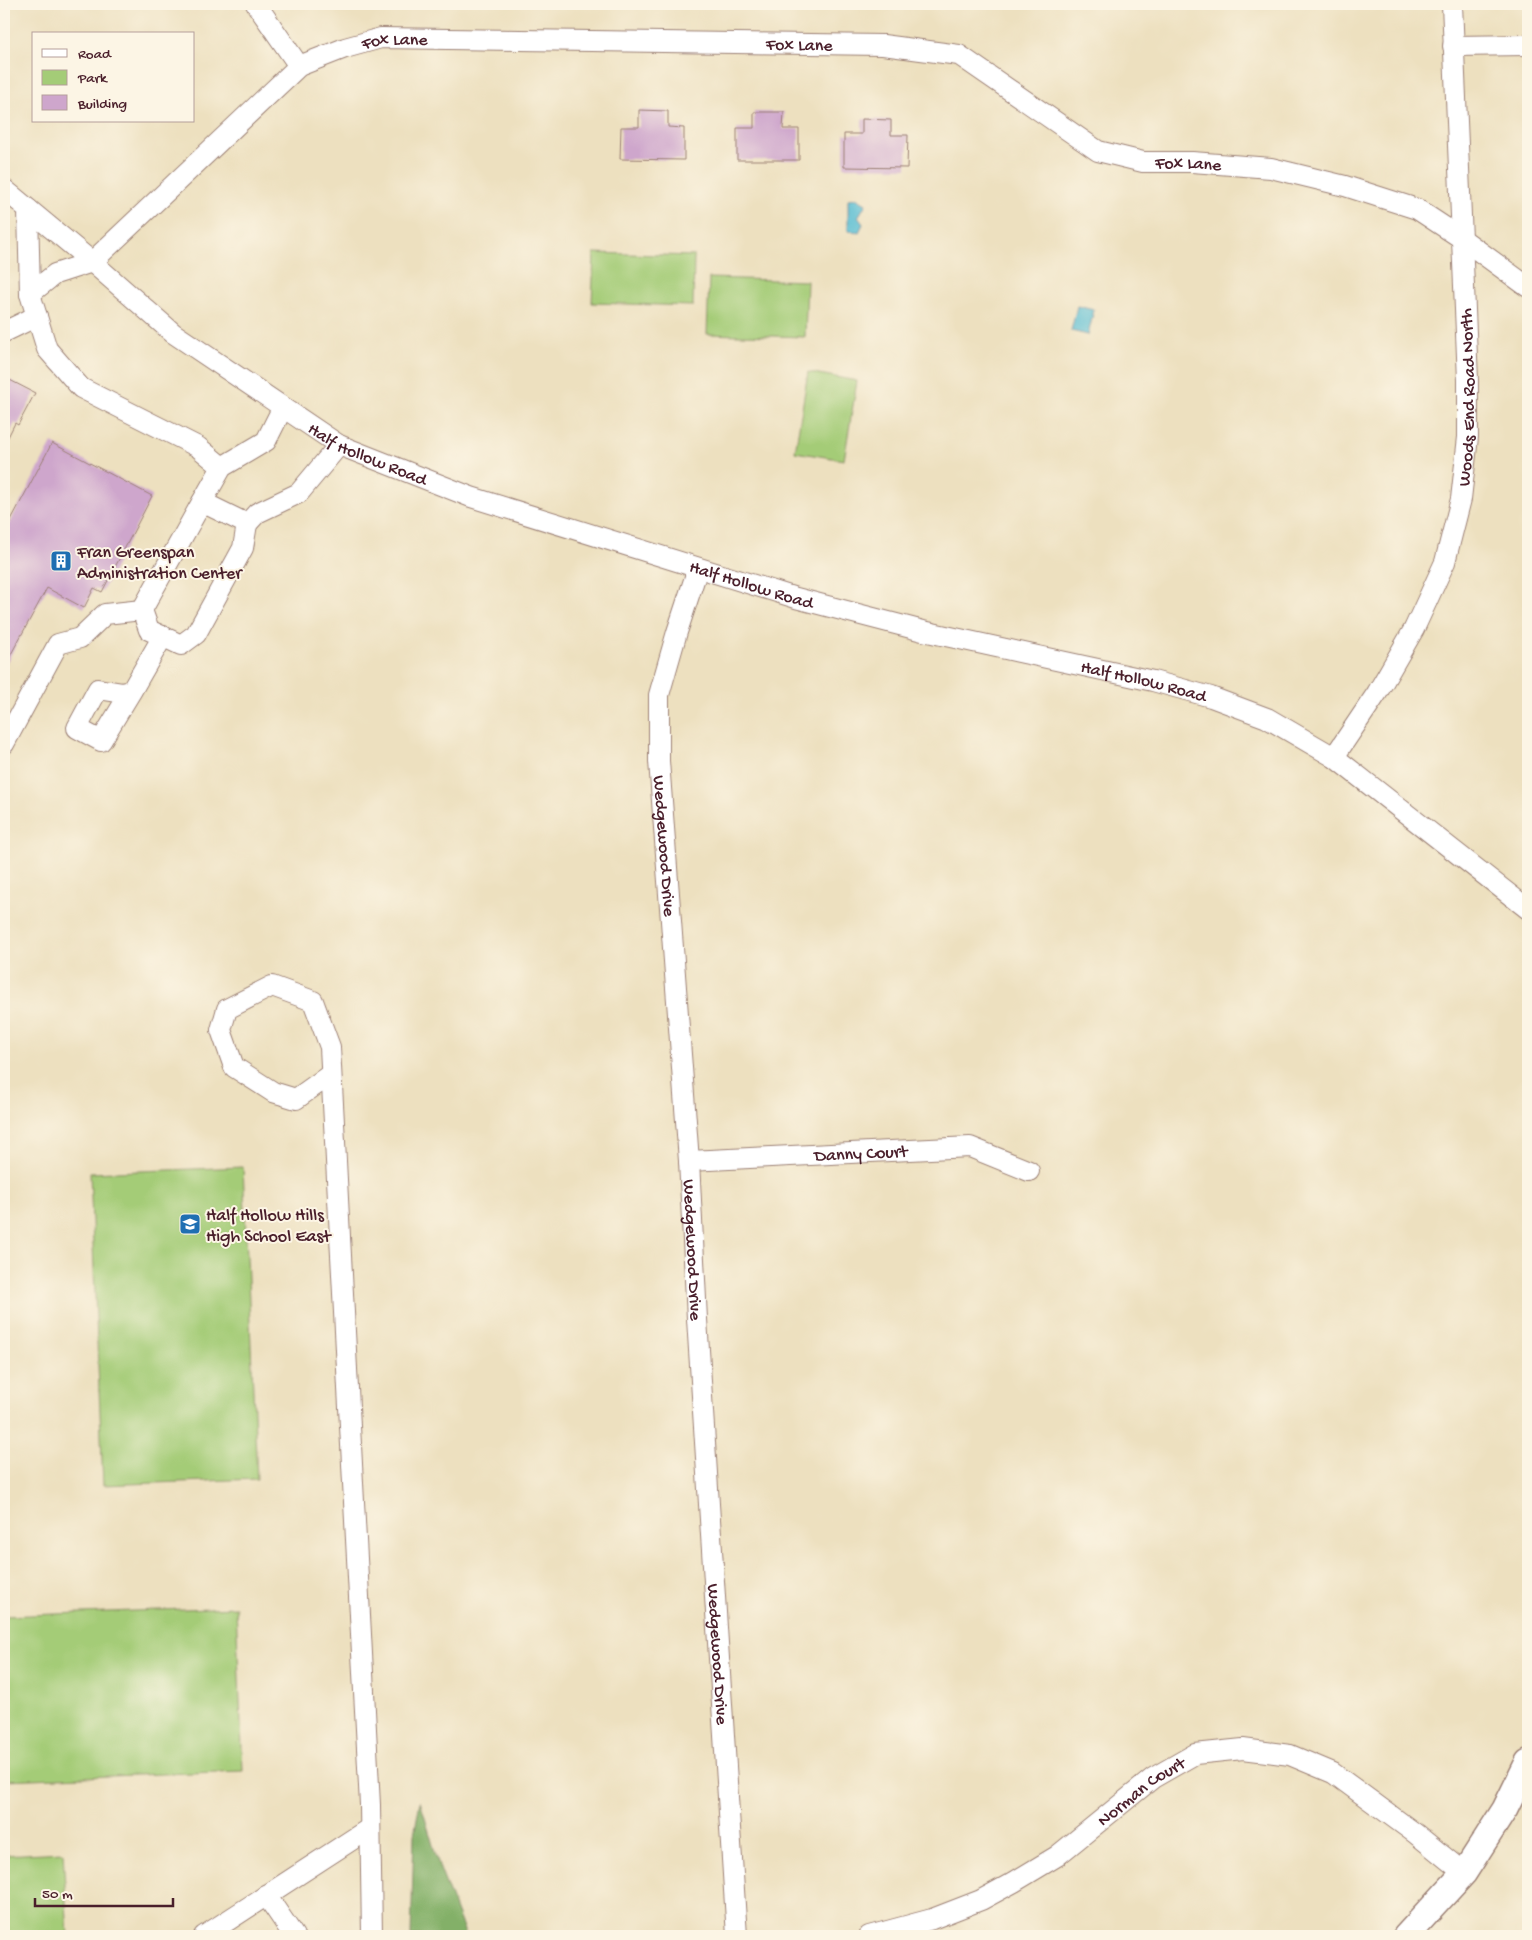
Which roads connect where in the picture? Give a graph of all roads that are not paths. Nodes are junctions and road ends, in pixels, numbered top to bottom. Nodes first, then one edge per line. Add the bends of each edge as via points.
1 (256, 4) edge
2 (1452, 4) edge
3 (1528, 45) edge
4 (1453, 46) junction
5 (299, 66) junction
6 (4, 189) edge
7 (28, 209) junction
8 (1461, 238) junction
9 (92, 262) junction
10 (1528, 287) edge
11 (30, 294) junction
12 (37, 316) junction
13 (4, 332) edge
14 (283, 407) junction
15 (339, 445) junction
16 (222, 467) junction
17 (202, 502) junction
18 (247, 524) junction
19 (698, 568) junction
20 (142, 610) junction
21 (163, 636) junction
22 (132, 690) dead end
23 (4, 744) edge
24 (1334, 757) junction
25 (1528, 908) edge
26 (331, 1074) junction
27 (689, 1162) junction
28 (1029, 1171) dead end
29 (1528, 1762) edge
30 (370, 1828) junction
31 (1464, 1873) junction
32 (266, 1895) junction
33 (204, 1936) edge
34 (294, 1936) edge
35 (372, 1936) edge
36 (737, 1936) edge
37 (869, 1936) edge
38 (1406, 1936) edge

1 - 5 street
2 - 4 street, Woods End Road North
3 - 4 street
4 - 8 street, Woods End Road North
5 - 8 street, Fox Lane via 381,38 883,45 958,56 1098,151 1142,162 1271,168 1345,186 1418,209
5 - 9 street, Fox Lane
6 - 7 street, Half Hollow Road
7 - 9 street, Half Hollow Road
7 - 11 street
8 - 10 street, Fox Lane
8 - 24 street, Woods End Road North via 1468,437 1459,508 1445,562 1414,629 1377,694
9 - 11 street via 56,274
9 - 14 street, Half Hollow Road via 173,333
11 - 12 street
12 - 13 street
12 - 16 street via 47,349 81,388 198,447
14 - 15 street, Half Hollow Road
14 - 16 street via 266,441
15 - 18 street via 299,493 257,513
15 - 19 street, Half Hollow Road via 471,497
16 - 17 street
17 - 18 street
17 - 20 street
18 - 21 street via 243,548 196,634 181,645
19 - 24 street, Half Hollow Road via 923,631 1118,673 1211,697 1267,718
19 - 27 street, Wedgewood Drive via 659,695 659,761
20 - 21 street via 149,630
20 - 23 street via 105,614 80,638 58,644
21 - 22 street
24 - 25 street, Half Hollow Road
26 - 26 street via 330,1047 313,1000 272,986 227,1009 221,1030 234,1068 273,1092 296,1099
26 - 30 street
27 - 28 street, Danny Court via 970,1147
27 - 36 street, Wedgewood Drive
29 - 31 main road via 1505,1809
30 - 32 street
30 - 35 street
31 - 37 street, Norman Court via 1333,1773 1290,1755 1243,1750 1196,1754 1153,1778 1057,1856 1014,1882 981,1900 932,1919
31 - 38 main road
32 - 33 street
32 - 34 street

